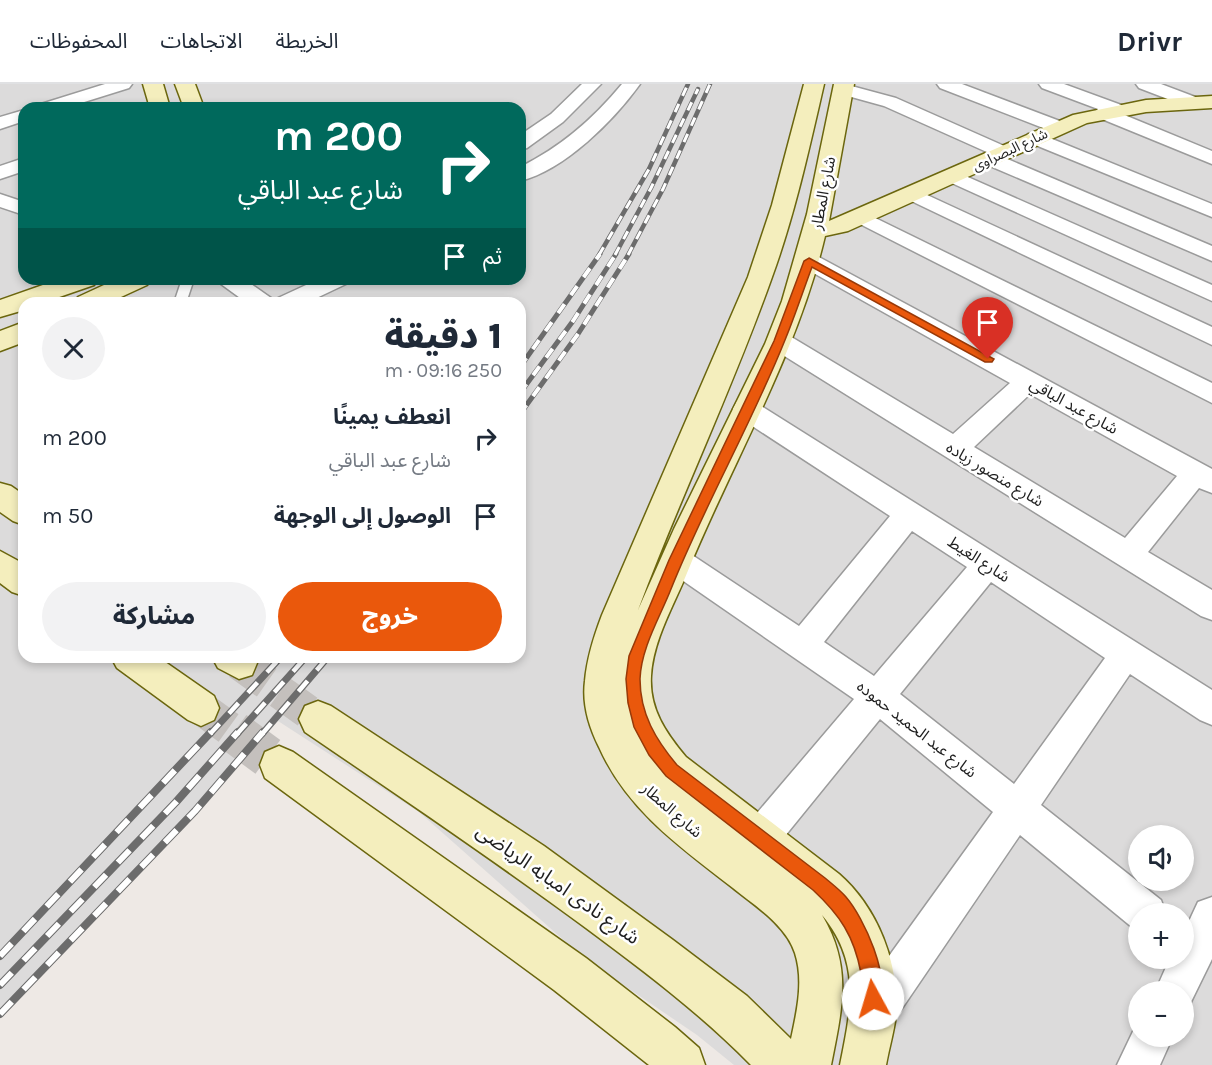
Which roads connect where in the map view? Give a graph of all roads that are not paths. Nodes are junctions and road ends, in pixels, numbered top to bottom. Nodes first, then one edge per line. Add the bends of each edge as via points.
1 (123, 84) edge
2 (153, 84) edge
3 (185, 84) edge
4 (592, 84) edge
5 (631, 84) edge
6 (946, 84) edge
7 (1048, 84) edge
8 (1145, 84) edge
9 (834, 86) edge
10 (66, 102) edge
11 (158, 102) edge
12 (192, 102) edge
13 (1207, 102) edge
14 (1110, 111) junction
15 (18, 117) edge
16 (0, 123) edge
17 (1058, 127) junction
18 (1035, 138) junction
19 (526, 140) edge
20 (997, 156) junction
21 (1212, 158) edge
22 (18, 166) edge
23 (526, 172) edge
24 (0, 173) edge
25 (952, 176) junction
26 (787, 191) junction
27 (912, 194) junction
28 (823, 196) junction
29 (0, 200) edge
30 (18, 207) edge
31 (1212, 211) edge
32 (861, 217) junction
33 (813, 246) junction
34 (1212, 254) edge
35 (68, 285) edge
36 (125, 285) edge
37 (237, 285) edge
38 (325, 285) edge
39 (1212, 294) edge
40 (34, 297) edge
41 (100, 297) edge
42 (254, 297) edge
43 (299, 297) edge
44 (18, 303) edge
45 (0, 309) edge
46 (18, 334) edge
47 (1212, 337) edge
48 (780, 341) junction
49 (0, 342) edge
50 (1029, 381) junction
51 (1212, 394) edge
52 (746, 409) junction
53 (954, 449) junction
54 (1204, 477) edge
55 (0, 495) edge
56 (18, 508) edge
57 (909, 513) junction
58 (1128, 555) junction
59 (676, 560) junction
60 (0, 565) edge
61 (987, 565) junction
62 (18, 578) edge
63 (1212, 606) edge
64 (803, 645) junction
65 (1126, 654) junction
66 (137, 663) edge
67 (878, 696) junction
68 (201, 708) tunnel mouth
69 (1212, 709) edge
70 (318, 719) tunnel mouth
71 (279, 765) tunnel mouth
72 (1017, 807) junction
73 (759, 839) junction
74 (1134, 903) edge
75 (1212, 916) edge
76 (1197, 953) edge
77 (1181, 981) edge
78 (873, 1014) junction
79 (1147, 1047) edge
80 (682, 1065) edge
81 (784, 1065) edge
82 (808, 1065) edge
83 (863, 1065) edge
84 (1138, 1065) edge

1 - 10 street
2 - 11 street
3 - 12 street
4 - 19 street via 557,118
5 - 23 street via 586,134 547,163
6 - 17 street
7 - 14 street
8 - 13 street
9 - 20 street via 890,102
9 - 26 street, شارع المطار
9 - 28 street, شارع المطار
13 - 14 street, شارع البصراوى
14 - 17 street, شارع البصراوى
14 - 21 street
15 - 16 street
17 - 18 street, شارع البصراوى
18 - 20 street, شارع البصراوى
18 - 31 street
20 - 25 street, شارع البصراوى
20 - 34 street
22 - 24 street
25 - 27 street, شارع البصراوى
25 - 39 street
26 - 28 street
26 - 82 street, شارع المطار via 760,276 606,653 603,702 618,752 652,797 783,900 800,918 813,941 822,992
27 - 32 street, شارع البصراوى
27 - 47 street
28 - 33 street, شارع المطار
29 - 30 street
32 - 33 street, شارع البصراوى via 840,226
32 - 51 street
33 - 48 street, شارع المطار
33 - 50 street, شارع عبد الباقي
35 - 40 street
36 - 41 street
37 - 42 street
38 - 43 street
44 - 45 street
46 - 49 street
48 - 52 street, شارع المطار
48 - 53 street, شارع منصور زياده
50 - 53 street
50 - 54 street, شارع عبد الباقي
52 - 57 street, شارع الغيط
52 - 59 street, شارع المطار
53 - 58 street, شارع منصور زياده
54 - 58 street
55 - 56 street
57 - 61 street, شارع الغيط
57 - 64 street
58 - 63 street, شارع منصور زياده
59 - 64 street, شارع عبد الحميد حموده
59 - 73 street, شارع المطار via 636,656 633,679 637,711 654,750 672,771
60 - 62 street
61 - 65 street, شارع الغيط
61 - 67 street
64 - 67 street, شارع عبد الحميد حموده
65 - 69 street, شارع الغيط
65 - 72 street
66 - 68 street
67 - 72 street, شارع عبد الحميد حموده
67 - 73 street
70 - 81 street, شارع نادى امبابه الرياضى via 529,861 658,955 731,1012
71 - 80 street via 570,974
72 - 74 street, شارع عبد الحميد حموده
72 - 78 street
73 - 78 street, شارع المطار via 819,884 855,926 866,954
75 - 76 street
76 - 77 street
78 - 83 street, شارع المطار
79 - 84 street

